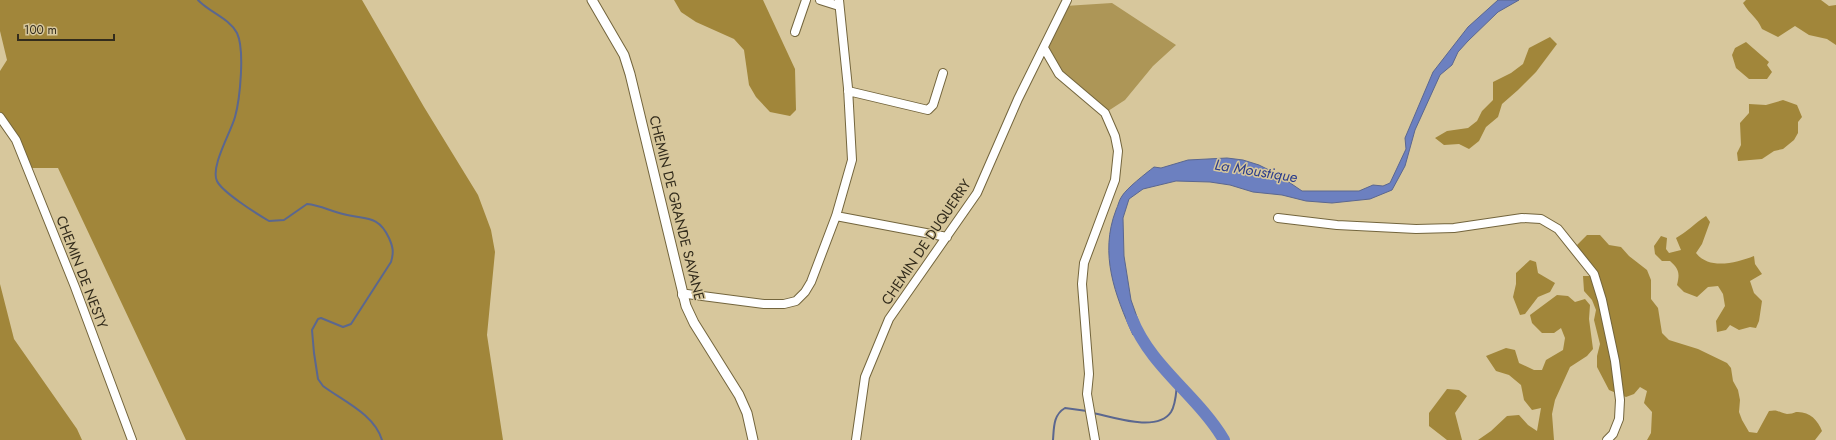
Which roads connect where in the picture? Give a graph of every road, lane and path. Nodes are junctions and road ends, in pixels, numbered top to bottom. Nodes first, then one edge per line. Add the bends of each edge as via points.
1 (592, 0) edge
2 (806, 0) edge
3 (820, 0) edge
4 (1068, 0) edge
5 (839, 3) edge
6 (795, 32) dead end
7 (1044, 48) junction
8 (943, 73) dead end
9 (848, 91) junction
10 (0, 118) edge
11 (836, 216) junction
12 (1278, 218) dead end
13 (947, 237) junction
14 (682, 295) junction
15 (132, 440) edge
16 (753, 440) edge
17 (856, 440) edge
18 (1095, 440) edge
19 (1608, 440) edge

1 - 14 street, CHEMIN DE GRANDE SAVANE via 624,55 630,74
2 - 6 street
3 - 5 street
4 - 7 street, CHEMIN DE DUQUERRY
5 - 9 street
7 - 13 street, CHEMIN DE DUQUERRY via 1018,99 977,193
7 - 18 street via 1059,74 1105,113 1115,136 1118,151 1115,180 1084,263 1082,284 1089,374 1087,394
8 - 9 street via 933,105 928,110
9 - 11 street via 852,160
10 - 15 street, CHEMIN DE NESTY via 16,140 75,287
11 - 13 street
11 - 14 street via 811,282 796,301 764,304
12 - 19 street via 1337,225 1416,229 1454,228 1522,218 1541,220 1558,229 1594,274 1602,300 1620,400 1619,419
13 - 17 street, CHEMIN DE DUQUERRY via 897,307 880,339 864,377
14 - 16 street, CHEMIN DE GRANDE SAVANE via 694,323 739,395 747,413

